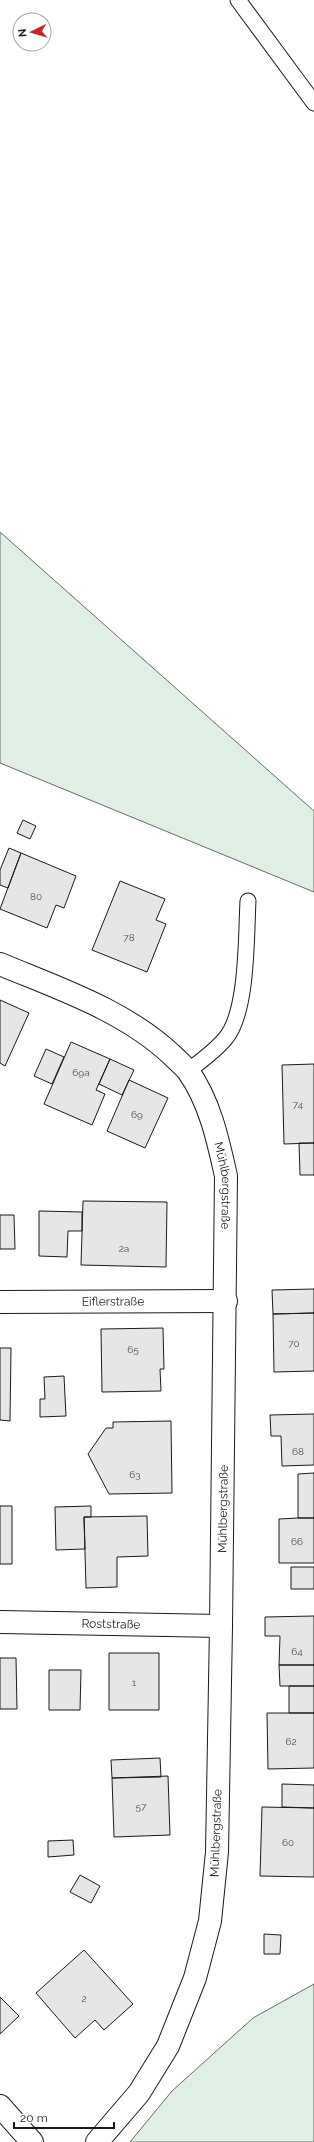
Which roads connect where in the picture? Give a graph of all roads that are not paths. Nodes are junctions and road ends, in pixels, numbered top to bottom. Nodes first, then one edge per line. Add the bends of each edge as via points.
1 (238, 0) edge
2 (314, 103) edge
3 (248, 901) dead end
4 (0, 964) edge
5 (188, 1070) junction
6 (0, 1302) edge
7 (226, 1302) junction
8 (0, 1622) edge
9 (221, 1626) junction
10 (0, 2106) edge
11 (32, 2142) edge
12 (97, 2142) edge

1 - 2 lane
3 - 5 lane via 241,999 236,1021 226,1038
4 - 5 street, Mühlbergstraße via 113,1013 158,1042
5 - 7 street, Mühlbergstraße via 215,1128 226,1176
6 - 7 street, Eiflerstraße
7 - 9 street, Mühlbergstraße
8 - 9 street, Roststraße
9 - 12 street, Mühlbergstraße via 217,1852 210,1921 195,1978 168,2046 139,2093
10 - 11 street

